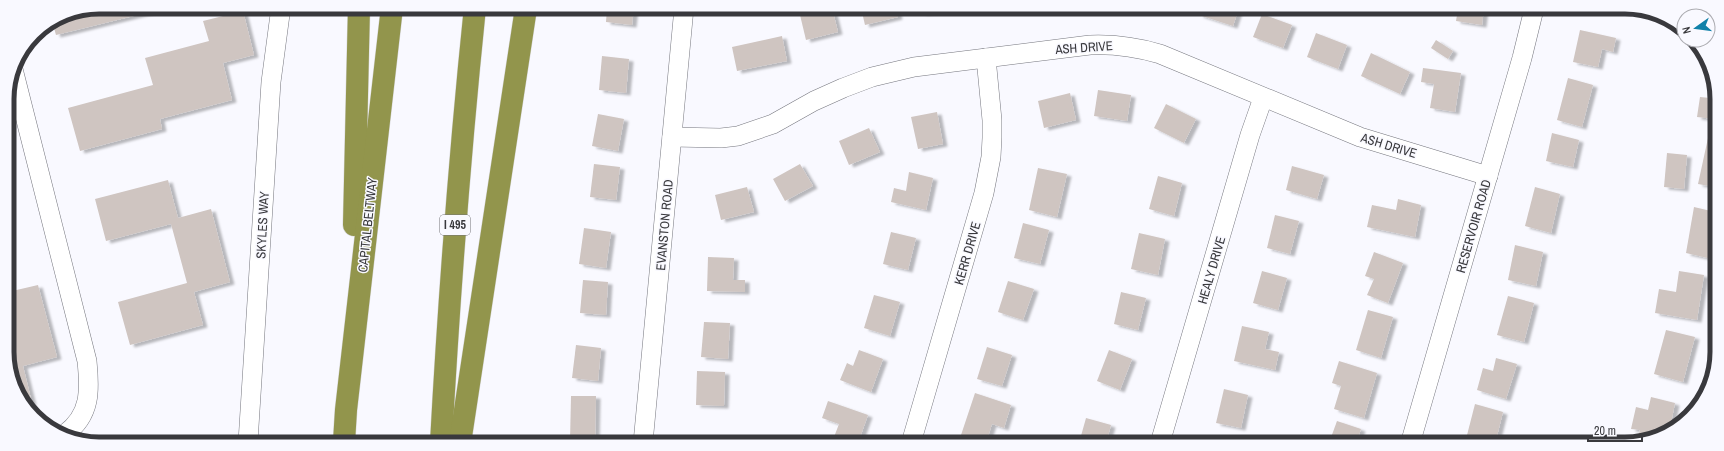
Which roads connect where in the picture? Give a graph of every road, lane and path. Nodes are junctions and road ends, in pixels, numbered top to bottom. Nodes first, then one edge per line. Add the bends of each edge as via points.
1 (280, 14) edge
2 (359, 14) edge
3 (391, 14) edge
4 (474, 14) edge
5 (525, 14) edge
6 (683, 14) edge
7 (1533, 14) edge
8 (986, 58) junction
9 (16, 82) edge
10 (1263, 98) junction
11 (672, 137) junction
12 (1488, 176) junction
13 (346, 410) junction
14 (68, 432) edge
15 (248, 437) edge
16 (344, 437) edge
17 (441, 437) edge
18 (461, 437) edge
19 (644, 437) edge
20 (913, 437) edge
21 (1162, 437) edge
22 (1412, 437) edge

1 - 15 street, SKYLES WAY via 270,82
2 - 13 highway via 352,305
3 - 13 highway, CAPITAL BELTWAY
4 - 17 highway, I 495 via 462,134
5 - 18 highway
6 - 11 street, EVANSTON ROAD
7 - 12 street, RESERVOIR ROAD
8 - 10 street, ASH DRIVE via 1090,45 1127,46 1160,54
8 - 11 street, ASH DRIVE via 914,67 872,77 814,101 774,124 738,136
8 - 20 street, KERR DRIVE via 992,120 991,157 987,179
9 - 14 street via 87,361 88,402 81,418
10 - 12 street, ASH DRIVE via 1360,137
10 - 21 street, HEALY DRIVE
11 - 19 street, EVANSTON ROAD
12 - 22 street, RESERVOIR ROAD
13 - 16 highway, CAPITAL BELTWAY

